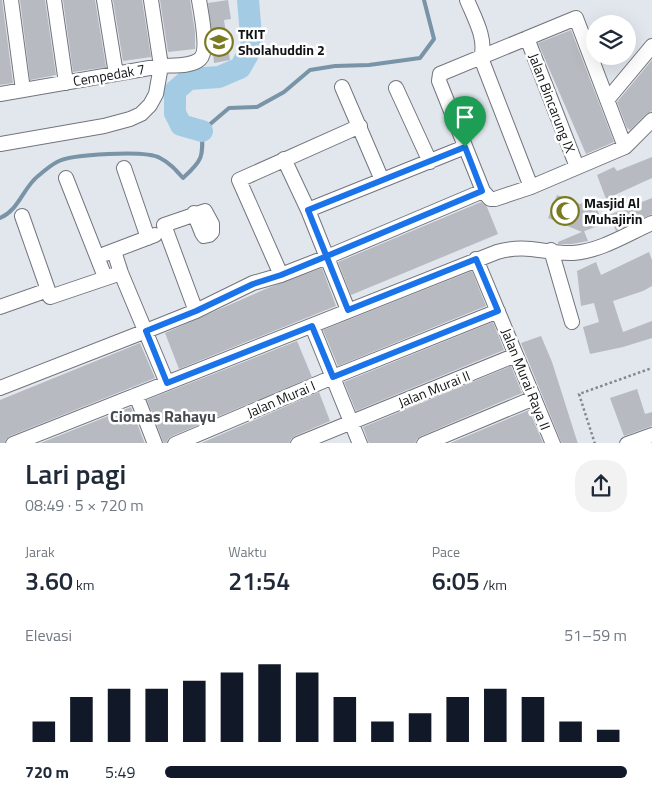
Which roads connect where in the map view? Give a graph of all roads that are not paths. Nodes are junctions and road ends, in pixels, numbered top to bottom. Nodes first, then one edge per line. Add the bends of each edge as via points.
1 (11, 0) edge
2 (54, 0) edge
3 (104, 0) edge
4 (151, 0) edge
5 (199, 0) edge
6 (467, 0) edge
7 (527, 38) junction
8 (652, 46) edge
9 (481, 58) junction
10 (161, 66) junction
11 (116, 74) junction
12 (66, 83) junction
13 (342, 86) dead end
14 (396, 88) dead end
15 (23, 90) junction
16 (0, 94) edge
17 (607, 100) junction
18 (652, 120) edge
19 (360, 126) junction
20 (0, 144) edge
21 (465, 147) junction
22 (625, 147) junction
23 (284, 159) junction
24 (430, 162) junction
25 (577, 167) junction
26 (124, 168) dead end
27 (66, 178) dead end
28 (382, 180) junction
29 (531, 186) junction
30 (482, 191) junction
31 (308, 210) junction
32 (194, 214) dead end
33 (22, 216) dead end
34 (652, 223) edge
35 (166, 232) junction
36 (148, 238) junction
37 (551, 250) junction
38 (114, 251) junction
39 (327, 256) junction
40 (98, 257) junction
41 (476, 259) junction
42 (121, 273) junction
43 (281, 275) junction
44 (105, 277) junction
45 (48, 290) junction
46 (194, 306) dead end
47 (0, 307) edge
48 (348, 310) junction
49 (498, 311) junction
50 (572, 322) dead end
51 (312, 326) junction
52 (146, 331) junction
53 (516, 355) junction
54 (333, 377) junction
55 (167, 383) junction
56 (0, 388) edge
57 (136, 395) junction
58 (534, 398) junction
59 (352, 423) junction
60 (652, 435) edge
61 (305, 442) edge
62 (16, 443) edge
63 (155, 443) edge
64 (177, 443) edge
65 (360, 443) edge
66 (426, 443) edge
67 (553, 443) edge
68 (630, 443) edge

1 - 15 street
2 - 12 street
3 - 11 street
4 - 10 street
5 - 10 street, Cempedak 7 via 204,54 187,64
6 - 9 street via 481,36
7 - 9 street
7 - 17 street via 576,18
7 - 25 street, Jalan Bincarung IX
8 - 17 street
9 - 21 street via 440,74 438,78
9 - 29 street
10 - 11 street, Cempedak 7
10 - 20 street via 156,94 141,114 104,126
11 - 12 street, Cempedak 7
12 - 15 street, Cempedak 7
13 - 19 street
14 - 24 street
15 - 16 street, Cempedak 7
17 - 22 street
18 - 22 street
19 - 23 street
19 - 28 street
21 - 24 street
21 - 30 street
22 - 25 street
23 - 31 street
23 - 43 street via 239,180
24 - 28 street
25 - 29 street
26 - 36 street
27 - 40 street
28 - 31 street
29 - 30 street via 495,200 490,200
30 - 39 street
31 - 39 street
32 - 35 street via 164,225
33 - 45 street
34 - 37 street via 593,249 572,253
35 - 36 street
35 - 46 street
36 - 38 street
37 - 41 street via 513,247
37 - 50 street
38 - 40 street
38 - 42 street
39 - 43 street
39 - 48 street
40 - 44 street
41 - 48 street
41 - 49 street, Jalan Murai Raya II
42 - 44 street
42 - 52 street
43 - 52 street
44 - 45 street via 50,297
45 - 47 street
48 - 51 street
49 - 53 street, Jalan Murai Raya II
49 - 54 street, Jalan Murai I
51 - 54 street
51 - 55 street
52 - 55 street
52 - 56 street
53 - 58 street, Jalan Murai Raya II
53 - 59 street, Jalan Murai II
54 - 59 street
54 - 64 street, Jalan Murai I
55 - 57 street
57 - 62 street
57 - 63 street
58 - 66 street
58 - 67 street, Jalan Murai Raya II
59 - 61 street, Jalan Murai II
59 - 65 street
60 - 68 street

